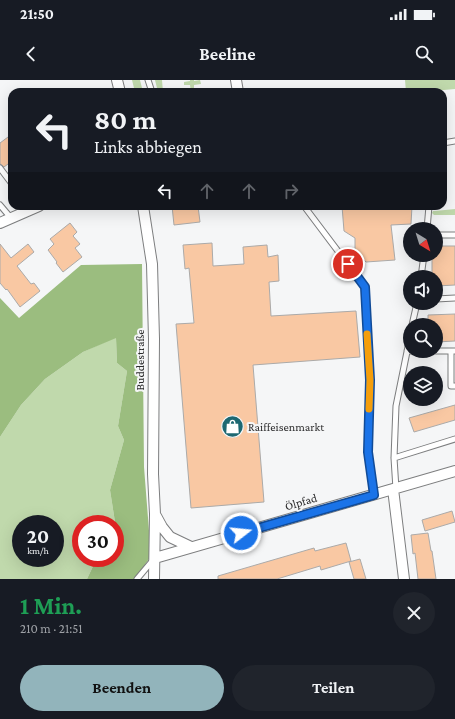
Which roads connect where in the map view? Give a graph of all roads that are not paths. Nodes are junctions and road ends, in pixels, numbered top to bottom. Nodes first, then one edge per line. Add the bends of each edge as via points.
1 (0, 168) edge
2 (8, 179) edge
3 (0, 205) edge
4 (27, 210) edge
5 (143, 210) edge
6 (307, 210) edge
7 (429, 210) edge
8 (10, 218) junction
9 (428, 222) edge
10 (0, 223) edge
11 (455, 235) edge
12 (443, 236) edge
13 (455, 298) edge
14 (443, 299) edge
15 (453, 351) edge
16 (406, 358) edge
17 (455, 386) edge
18 (455, 439) edge
19 (394, 458) junction
20 (455, 471) edge
21 (395, 489) junction
22 (374, 495) junction
23 (155, 514) junction
24 (192, 547) junction
25 (155, 558) junction
26 (137, 579) edge
27 (154, 579) edge
28 (404, 579) edge

1 - 2 lane
3 - 8 lane
4 - 8 street
5 - 23 street, Buddestraße via 152,264
6 - 22 lane via 365,287 370,380 368,452
7 - 9 lane
8 - 10 street
11 - 12 lane
13 - 14 lane
15 - 17 lane via 451,386
16 - 19 lane via 396,406
18 - 19 lane
19 - 21 lane
20 - 21 street, Ölpfad
21 - 22 street, Ölpfad
21 - 28 street
22 - 24 street, Ölpfad
23 - 24 street, Buddestraße via 170,537
23 - 25 street, Buddestraße
24 - 25 street, Ölpfad
25 - 26 lane
25 - 27 street, Buddestraße

